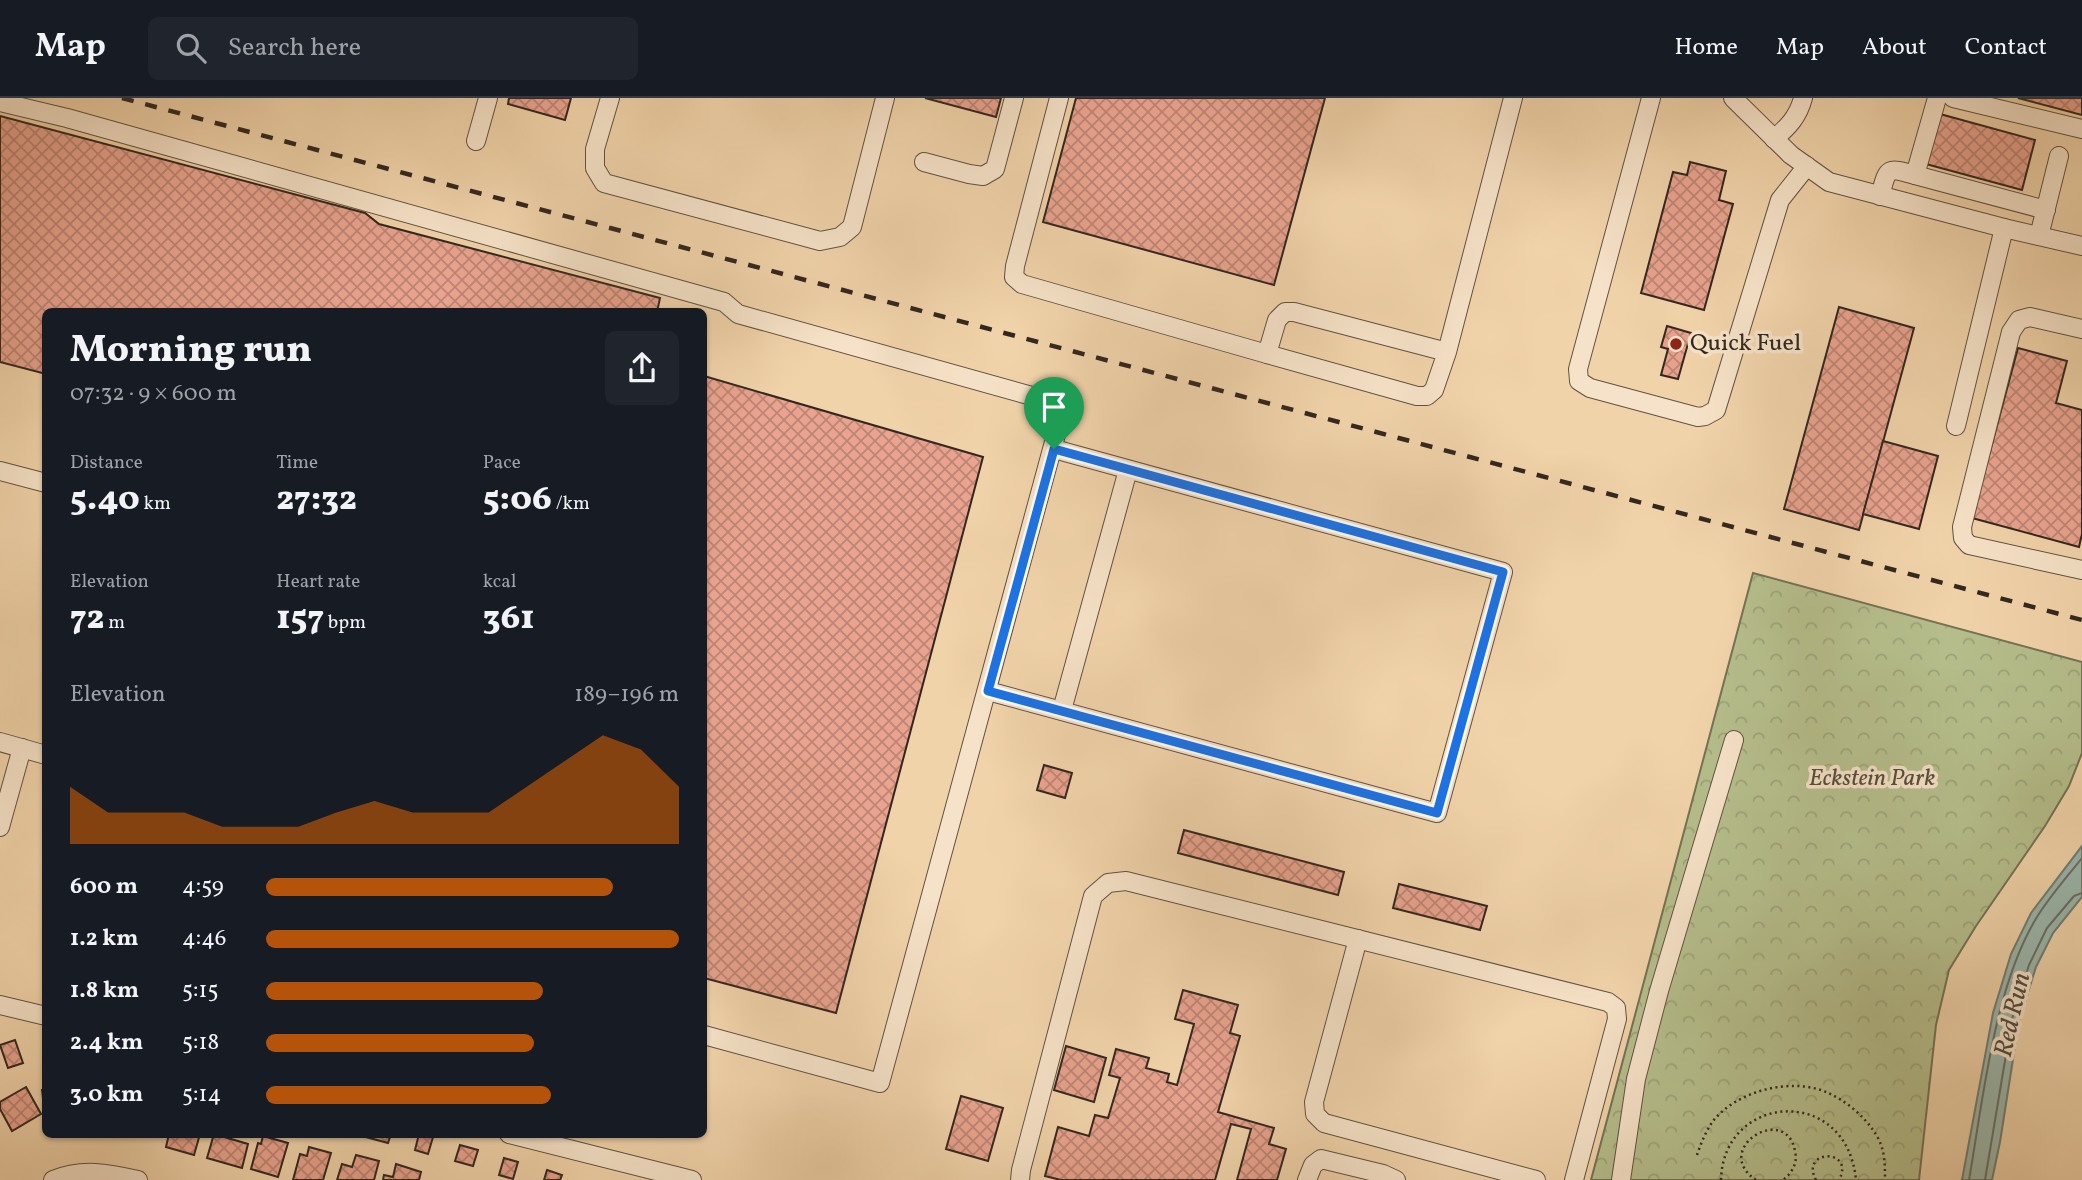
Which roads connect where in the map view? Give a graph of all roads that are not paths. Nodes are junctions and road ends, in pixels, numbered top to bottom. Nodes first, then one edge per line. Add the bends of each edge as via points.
1 (488, 98) edge
2 (610, 98) edge
3 (885, 98) edge
4 (1014, 98) edge
5 (1059, 98) edge
6 (1513, 98) edge
7 (1651, 98) edge
8 (1733, 98) edge
9 (1803, 98) edge
10 (1937, 98) edge
11 (1953, 98) edge
12 (0, 102) edge
13 (2082, 129) edge
14 (1774, 139) junction
15 (476, 141) dead end
16 (2059, 156) dead end
17 (924, 162) dead end
18 (1807, 166) junction
19 (1915, 175) junction
20 (1880, 196) junction
21 (2046, 209) junction
22 (2004, 228) junction
23 (2039, 236) junction
24 (2082, 246) edge
25 (2082, 329) edge
26 (1447, 352) junction
27 (1267, 354) junction
28 (1956, 426) dead end
29 (1054, 449) junction
30 (1128, 470) junction
31 (0, 471) edge
32 (42, 482) edge
33 (2082, 570) edge
34 (988, 691) junction
35 (1062, 710) junction
36 (1734, 740) dead end
37 (0, 742) edge
38 (22, 748) junction
39 (42, 754) edge
40 (0, 827) edge
41 (1358, 939) junction
42 (0, 1005) edge
43 (42, 1015) edge
44 (707, 1036) edge
45 (525, 1138) edge
46 (1356, 1174) edge
47 (53, 1180) edge
48 (138, 1180) edge
49 (692, 1180) edge
50 (1020, 1180) edge
51 (1307, 1180) edge
52 (1396, 1180) edge
53 (1536, 1180) edge
54 (1574, 1180) edge
55 (1621, 1180) edge

1 - 15 street
2 - 3 street via 595,149 595,168 604,183 820,240 839,237 852,228
4 - 17 street via 995,169 983,176
5 - 27 street via 1014,277 1022,284
6 - 26 street
7 - 18 street via 1578,369 1579,381 1590,388 1698,416 1716,410 1780,200
8 - 14 street
9 - 14 street via 1791,124
10 - 19 street
11 - 13 street
12 - 29 street via 724,302 738,314 1065,405
14 - 18 street
16 - 21 street
18 - 20 street via 1829,181
19 - 20 street via 1890,171
19 - 21 street
20 - 22 street
21 - 23 street
22 - 23 street
22 - 28 street
23 - 24 street
25 - 33 street via 2030,317 2019,320 2011,332 1962,527 1969,545
26 - 27 street via 1284,312
26 - 27 street via 1434,390 1427,397
29 - 30 street
29 - 34 street
30 - 35 street
30 - 35 street via 1503,572 1437,813
31 - 32 street
34 - 35 street
34 - 44 street via 880,1083
36 - 55 street via 1636,1079
37 - 38 street
38 - 39 street
38 - 40 street
41 - 50 street via 1126,881 1108,883 1094,897
41 - 53 street via 1314,1102 1315,1114 1324,1123
41 - 54 street via 1608,1002 1616,1008 1617,1019
42 - 43 street
45 - 49 street
46 - 51 street via 1321,1159
46 - 52 street
47 - 48 street via 99,1172

